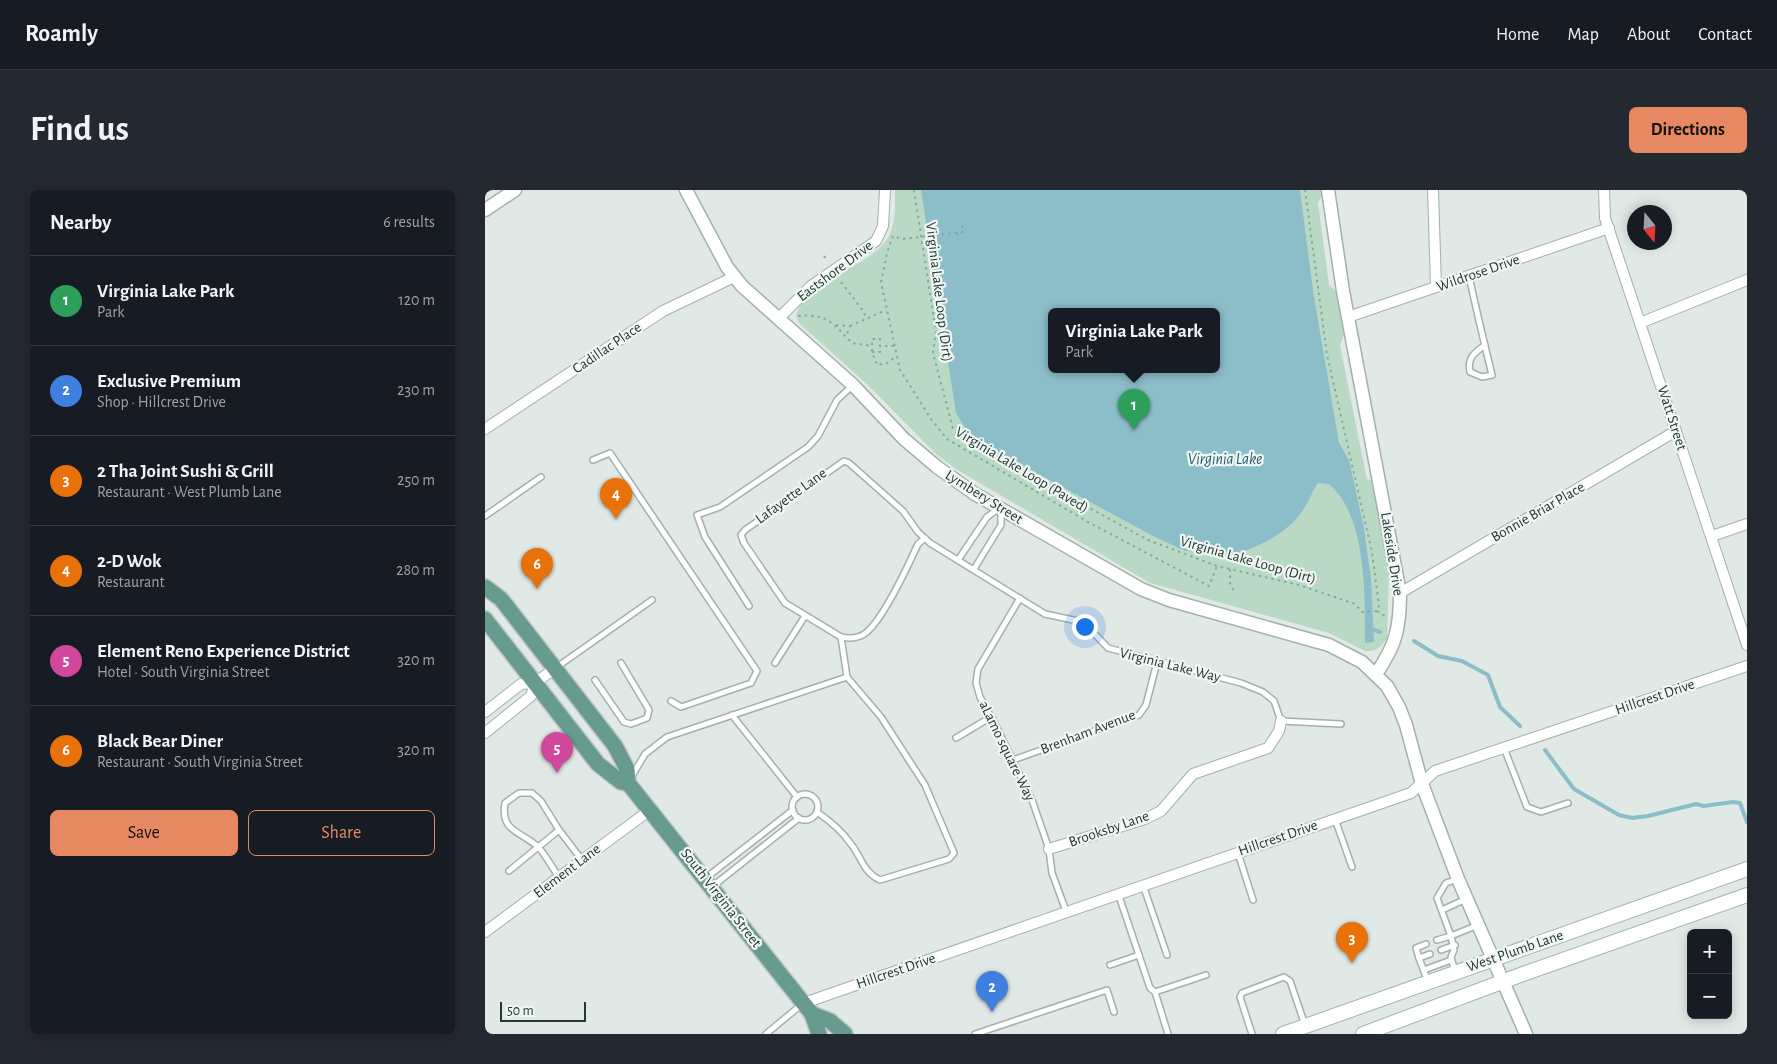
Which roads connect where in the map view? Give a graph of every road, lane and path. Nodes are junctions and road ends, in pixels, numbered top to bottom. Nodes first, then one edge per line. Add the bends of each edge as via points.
1 (515, 190) edge
2 (686, 190) edge
3 (885, 190) edge
4 (914, 190) edge
5 (1305, 190) edge
6 (1328, 190) edge
7 (1433, 190) edge
8 (1604, 190) edge
9 (485, 210) edge
10 (962, 225) dead end
11 (1609, 228) junction
12 (957, 233) junction
13 (921, 238) junction
14 (958, 240) dead end
15 (824, 256) dead end
16 (827, 260) dead end
17 (1469, 276) junction
18 (734, 277) junction
19 (1747, 280) edge
20 (841, 282) dead end
21 (1436, 287) junction
22 (886, 310) junction
23 (797, 316) dead end
24 (1348, 317) junction
25 (778, 318) junction
26 (866, 319) junction
27 (1640, 323) junction
28 (835, 324) junction
29 (850, 326) junction
30 (846, 337) junction
31 (1485, 345) junction
32 (872, 346) junction
33 (880, 346) junction
34 (894, 346) junction
35 (871, 352) junction
36 (897, 356) junction
37 (853, 385) junction
38 (485, 429) edge
39 (1676, 431) junction
40 (593, 460) dead end
41 (844, 461) joint
42 (541, 477) dead end
43 (1001, 508) junction
44 (485, 516) edge
45 (1747, 524) edge
46 (1711, 536) junction
47 (925, 538) junction
48 (959, 560) junction
49 (1217, 566) junction
50 (974, 569) junction
51 (1230, 569) junction
52 (485, 587) edge
53 (1235, 593) dead end
54 (1400, 593) junction
55 (1019, 598) junction
56 (652, 600) dead end
57 (749, 606) dead end
58 (1376, 611) junction
59 (805, 616) junction
60 (1386, 618) dead end
61 (485, 619) edge
62 (841, 637) junction
63 (1747, 645) edge
64 (1157, 662) junction
65 (621, 663) dead end
66 (775, 663) dead end
67 (1747, 666) edge
68 (554, 669) junction
69 (1376, 674) junction
70 (847, 677) junction
71 (595, 680) dead end
72 (535, 683) junction
73 (671, 700) dead end
74 (485, 712) edge
75 (732, 715) junction
76 (991, 717) junction
77 (1281, 721) junction
78 (1341, 724) dead end
79 (485, 734) edge
80 (956, 738) dead end
81 (1504, 748) junction
82 (1013, 760) junction
83 (628, 783) junction
84 (1422, 784) junction
85 (797, 797) junction
86 (1568, 803) dead end
87 (650, 810) junction
88 (793, 810) junction
89 (817, 812) junction
90 (799, 818) junction
91 (1335, 819) junction
92 (559, 830) junction
93 (539, 848) junction
94 (1049, 849) junction
95 (1237, 852) junction
96 (582, 860) junction
97 (1351, 867) dead end
98 (1747, 870) edge
99 (509, 871) dead end
100 (559, 877) junction
101 (1458, 879) junction
102 (709, 882) junction
103 (1143, 885) junction
104 (1118, 893) junction
105 (1747, 895) edge
106 (1467, 899) junction
107 (1253, 900) dead end
108 (1442, 910) junction
109 (1067, 911) junction
110 (1478, 925) junction
111 (485, 932) edge
112 (1451, 936) junction
113 (1437, 940) dead end
114 (1426, 944) dead end
115 (1455, 945) junction
116 (1441, 950) dead end
117 (1430, 954) dead end
118 (1139, 955) junction
119 (1167, 955) dead end
120 (1419, 958) junction
121 (1493, 959) junction
122 (1109, 965) dead end
123 (1453, 966) junction
124 (1206, 975) dead end
125 (1426, 976) junction
126 (1503, 981) junction
127 (1155, 992) junction
128 (808, 1008) junction
129 (1115, 1012) dead end
130 (1305, 1026) junction
131 (766, 1034) edge
132 (819, 1034) edge
133 (845, 1034) edge
134 (975, 1034) edge
135 (1168, 1034) edge
136 (1252, 1034) edge
137 (1283, 1034) edge
138 (1363, 1034) edge
139 (1526, 1034) edge

1 - 9 street
2 - 18 street, Lymbery Street
3 - 25 street, Eastshore Drive via 883,226 875,241 811,286
4 - 13 path, Virginia Lake Loop (Dirt)
5 - 58 path via 1327,355 1372,552 1379,606
6 - 24 street, Lakeside Drive
7 - 21 street
8 - 11 street, Watt Street via 1605,218
10 - 12 path via 963,232
11 - 17 street, Wildrose Drive
11 - 27 street, Watt Street
12 - 13 path
12 - 14 path
13 - 22 path, Virginia Lake Loop (Paved) via 902,240 893,236 881,282
13 - 49 path, Virginia Lake Loop (Dirt) via 936,332 933,353 957,434 1147,540
15 - 16 path
17 - 21 street, Wildrose Drive
17 - 31 lane
18 - 25 street, Lymbery Street
18 - 38 street, Cadillac Place via 663,310
19 - 27 street
20 - 26 path
21 - 24 street, Wildrose Drive
22 - 26 path
22 - 34 path, Virginia Lake Loop (Paved)
23 - 28 path via 819,316
24 - 54 street, Lakeside Drive
25 - 37 street, Lymbery Street
26 - 29 path
27 - 39 street, Watt Street
28 - 29 path
28 - 30 path
29 - 30 path
30 - 32 path via 854,344
31 - 31 lane via 1492,375 1482,377 1471,372 1468,363 1471,356
32 - 33 path via 871,339 881,340
32 - 35 path
33 - 34 path
33 - 35 path via 880,352
34 - 36 path, Virginia Lake Loop (Paved)
35 - 36 path via 879,366
36 - 49 path, Virginia Lake Loop (Paved) via 900,370 931,420 947,439 1088,522 1209,586
37 - 43 street, Lymbery Street via 904,440 975,494
37 - 57 lane via 837,400 818,436 808,447 720,507 697,515 705,536
39 - 46 street, Watt Street
39 - 54 street, Bonnie Briar Place
40 - 73 lane via 609,454 757,671 751,682 681,706
41 - 47 lane, Virginia Lake Way via 903,511
41 - 59 lane, Lafayette Lane via 741,535 785,603
42 - 44 lane
43 - 48 lane via 987,517
43 - 50 lane via 1001,526
43 - 69 street, Lymbery Street via 1141,589 1169,600 1329,645 1363,662
45 - 46 street
46 - 63 street, Watt Street
47 - 48 lane, Virginia Lake Way
47 - 62 lane via 918,544 877,621 866,633 848,639
48 - 50 lane, Virginia Lake Way
49 - 51 path, Virginia Lake Loop (Dirt)
50 - 55 lane, Virginia Lake Way
51 - 53 path via 1230,583
51 - 58 path, Virginia Lake Loop (Dirt) via 1299,585 1355,604 1364,612
52 - 68 main road, South Virginia Street via 501,599
54 - 69 street, Lakeside Drive via 1396,640
55 - 64 lane, Virginia Lake Way via 1045,614 1078,621 1090,628 1108,648
55 - 76 lane, aLamo square Way via 979,669 976,683
56 - 68 lane
58 - 60 path
59 - 62 lane
59 - 66 lane
61 - 72 main road, South Virginia Street
62 - 70 lane
64 - 77 lane, Virginia Lake Way via 1241,683 1263,692 1274,701
64 - 82 lane, Brenham Avenue via 1146,705 1139,715
65 - 71 lane via 649,710 647,718 631,724 624,722
67 - 81 street, Hillcrest Drive
68 - 72 street
68 - 83 main road, South Virginia Street via 615,746 627,769
69 - 84 street via 1399,707
70 - 75 lane
70 - 89 lane via 881,718 925,785 954,853 949,858 880,880 870,875 852,845 832,822
72 - 74 street via 521,684
72 - 79 street via 531,696
72 - 83 main road, South Virginia Street via 598,764 621,782
75 - 83 lane via 667,737 645,754
75 - 85 lane
76 - 80 lane
76 - 82 lane, aLamo square Way
77 - 78 lane
77 - 94 street, Brooksby Lane via 1269,748 1193,774 1161,811
81 - 84 street, Hillcrest Drive via 1435,771
81 - 86 lane via 1527,807 1541,812
82 - 94 lane, aLamo square Way via 1032,800
83 - 87 main road, South Virginia Street
84 - 91 street, Hillcrest Drive via 1411,793
84 - 101 street
85 - 88 lane
85 - 89 lane via 813,796 818,803
87 - 96 street, Element Lane
87 - 102 main road, South Virginia Street
88 - 90 lane
88 - 102 lane
89 - 90 lane via 807,819
90 - 102 lane
91 - 95 street, Hillcrest Drive
91 - 97 lane
92 - 93 lane
92 - 93 lane via 541,801 532,793 519,793 505,803 503,815 507,825
92 - 96 lane
93 - 99 lane
93 - 100 lane
94 - 109 lane, aLamo square Way via 1053,873
95 - 103 street, Hillcrest Drive
95 - 107 lane
96 - 100 street, Element Lane
98 - 121 main road, West Plumb Lane
100 - 111 street, Element Lane
101 - 106 street
101 - 108 lane via 1446,883 1437,898
102 - 128 main road, South Virginia Street
103 - 104 street, Hillcrest Drive
103 - 119 lane
104 - 109 street, Hillcrest Drive
104 - 118 lane
105 - 126 main road, West Plumb Lane
106 - 108 lane
106 - 110 street
108 - 112 lane
109 - 128 street, Hillcrest Drive
110 - 112 lane
110 - 121 street
112 - 113 lane
112 - 115 lane
114 - 120 lane via 1416,948
115 - 116 lane
115 - 123 lane
117 - 120 lane
118 - 122 lane
118 - 127 lane via 1150,988
120 - 125 lane
121 - 123 main road, West Plumb Lane
121 - 126 street
123 - 125 main road, West Plumb Lane
124 - 127 lane
125 - 130 main road, West Plumb Lane
126 - 138 main road, West Plumb Lane
126 - 139 street
127 - 135 lane
128 - 131 lane
128 - 132 main road, South Virginia Street
128 - 133 main road, South Virginia Street
129 - 134 lane via 1107,990
130 - 136 lane via 1291,981 1284,977 1241,993
130 - 137 main road, West Plumb Lane

